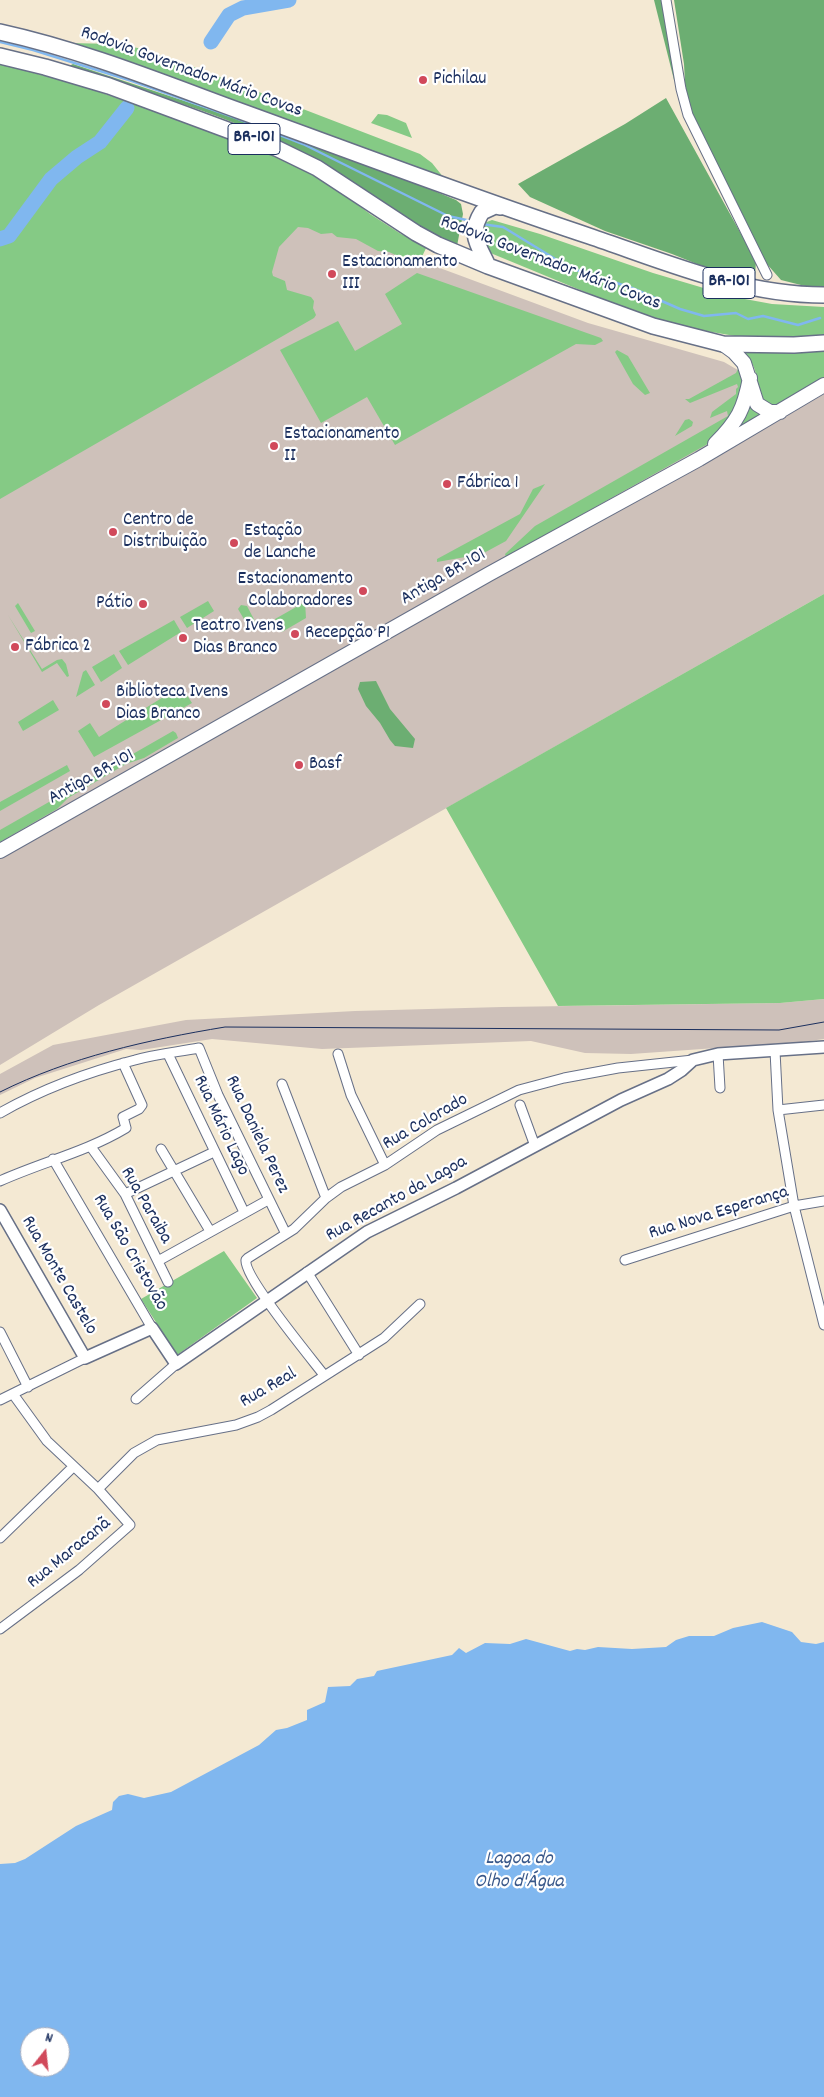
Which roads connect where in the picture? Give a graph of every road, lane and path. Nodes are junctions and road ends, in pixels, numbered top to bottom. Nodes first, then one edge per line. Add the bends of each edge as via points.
1 (666, 0) edge
2 (0, 32) edge
3 (0, 56) edge
4 (504, 208) junction
5 (488, 266) junction
6 (767, 275) dead end
7 (824, 295) edge
8 (824, 343) edge
9 (723, 344) junction
10 (750, 378) junction
11 (824, 385) edge
12 (780, 412) junction
13 (699, 459) junction
14 (0, 851) edge
15 (824, 1047) edge
16 (775, 1051) junction
17 (168, 1054) junction
18 (338, 1054) dead end
19 (718, 1054) junction
20 (693, 1060) junction
21 (123, 1063) junction
22 (282, 1084) dead end
23 (720, 1088) dead end
24 (520, 1105) dead end
25 (824, 1106) edge
26 (778, 1110) junction
27 (0, 1113) edge
28 (535, 1146) junction
29 (91, 1147) junction
30 (161, 1148) dead end
31 (214, 1152) junction
32 (53, 1159) junction
33 (385, 1165) junction
34 (174, 1171) junction
35 (0, 1181) edge
36 (124, 1194) junction
37 (326, 1198) junction
38 (268, 1200) junction
39 (824, 1201) edge
40 (794, 1206) junction
41 (0, 1210) edge
42 (244, 1212) junction
43 (210, 1231) junction
44 (286, 1234) junction
45 (625, 1260) dead end
46 (158, 1261) junction
47 (307, 1272) junction
48 (168, 1282) dead end
49 (267, 1301) junction
50 (420, 1304) dead end
51 (824, 1325) edge
52 (152, 1328) junction
53 (0, 1332) edge
54 (359, 1355) junction
55 (85, 1358) junction
56 (176, 1364) junction
57 (324, 1374) junction
58 (28, 1387) junction
59 (13, 1394) junction
60 (136, 1399) dead end
61 (0, 1400) edge
62 (73, 1467) junction
63 (98, 1489) junction
64 (0, 1538) edge
65 (0, 1629) edge

1 - 6 street via 685,105 698,138
2 - 4 highway, Rodovia Governador Mário Covas / BR-101 via 132,71
3 - 5 highway, Rodovia Governador Mário Covas / BR-101 via 109,86 276,148 317,168 416,233
4 - 5 highway via 495,206 482,212 474,229
4 - 7 highway, Rodovia Governador Mário Covas / BR-101 via 730,284 781,293
5 - 9 highway, Rodovia Governador Mário Covas / BR-101 via 653,326
8 - 9 highway, Rodovia Governador Mário Covas / BR-101
9 - 10 main road, BR-101 via 742,359
10 - 12 main road via 757,404 770,412
10 - 13 main road via 735,423
11 - 12 main road
12 - 13 main road
13 - 14 main road, Antiga BR-101 via 488,574
15 - 16 street
16 - 19 street
16 - 26 street
17 - 21 street
17 - 31 street, Rua Mário Lago
17 - 38 street, Rua Daniela Perez via 200,1048 218,1095
18 - 33 street via 351,1095
19 - 20 street
19 - 23 street
20 - 28 street, Rua Recanto da Lagoa via 674,1075
20 - 33 street, Rua Colorado via 618,1068 528,1087 437,1130
21 - 27 street via 48,1089
21 - 29 street via 142,1106 123,1117 126,1128
22 - 37 street
24 - 28 street
25 - 26 street
26 - 40 street
28 - 47 street, Rua Recanto da Lagoa via 367,1232
29 - 32 street
29 - 36 street, Rua Paraiba
30 - 34 street
31 - 34 street
31 - 42 street, Rua Mário Lago
32 - 35 street
32 - 52 street, Rua São Cristovão
33 - 37 street, Rua Colorado
34 - 36 street
34 - 43 street
36 - 46 street, Rua Paraiba
37 - 44 street, Rua Colorado
38 - 42 street
38 - 44 street, Rua Daniela Perez
39 - 40 street, Rua Nova Esperança
40 - 45 street, Rua Nova Esperança
40 - 51 street
41 - 55 street, Rua Monte Castelo
42 - 43 street
43 - 46 street
44 - 49 street, Rua Colorado via 246,1260 246,1266
46 - 48 street, Rua Paraiba
47 - 49 street, Rua Recanto da Lagoa
47 - 54 street
49 - 56 street, Rua Recanto da Lagoa
49 - 57 street
50 - 54 street, Rua Real via 384,1338
52 - 55 street
52 - 56 street, Rua São Cristovão
53 - 58 street
54 - 57 street, Rua Real
55 - 58 street
56 - 60 street, Rua Recanto da Lagoa
57 - 63 street, Rua Real via 258,1417 236,1425 167,1437 150,1444 129,1458
58 - 59 street
59 - 61 street
59 - 62 street via 40,1432
62 - 63 street
62 - 64 street
63 - 65 street, Rua Maracanã via 130,1526 79,1570

